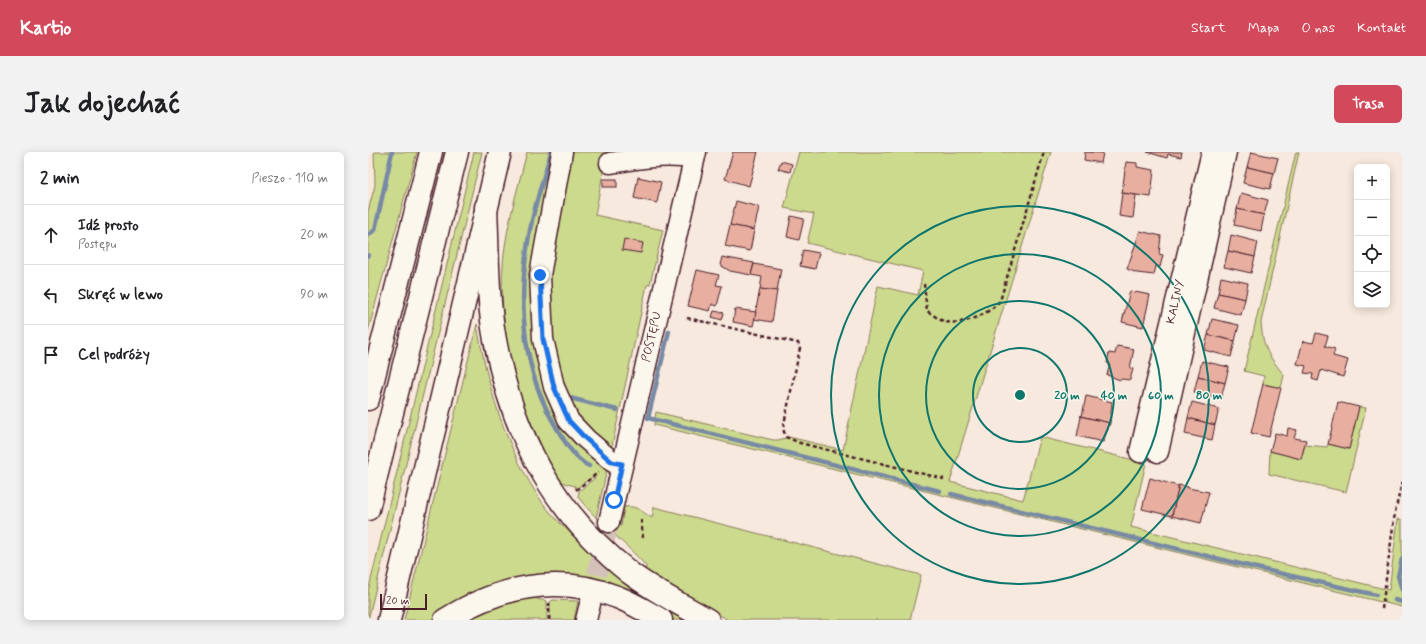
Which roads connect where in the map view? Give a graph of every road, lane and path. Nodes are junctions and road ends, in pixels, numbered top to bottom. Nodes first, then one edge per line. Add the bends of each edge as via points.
1 (431, 152) edge
2 (457, 152) edge
3 (500, 152) edge
4 (562, 152) edge
5 (1044, 152) edge
6 (1212, 152) edge
7 (1226, 152) edge
8 (696, 155) edge
9 (610, 163) dead end
10 (486, 207) junction
11 (924, 284) dead end
12 (687, 318) dead end
13 (368, 399) edge
14 (622, 464) junction
15 (597, 474) dead end
16 (944, 479) dead end
17 (1402, 482) edge
18 (576, 490) dead end
19 (368, 509) edge
20 (641, 520) dead end
21 (609, 522) tunnel mouth
22 (643, 538) dead end
23 (549, 602) dead end
24 (1382, 609) dead end
25 (389, 620) edge
26 (445, 620) edge
27 (549, 620) edge
28 (661, 620) edge
29 (708, 620) edge

1 - 13 highway
2 - 19 highway
3 - 10 highway
4 - 14 street via 540,275 543,339 554,387 569,421 612,462
5 - 11 path via 1000,301 994,308 962,323 942,321 927,311
6 - 7 street, KALINY via 1149,452
8 - 9 street
8 - 14 street, POSTĘPU
10 - 25 highway
10 - 29 highway via 495,339 505,381 532,458 569,513 597,544 632,574
12 - 16 path via 798,343 800,348 783,429 786,437 800,443
14 - 21 street, POSTĘPU
15 - 18 path
17 - 24 path via 1395,512
20 - 22 path
23 - 27 path
26 - 28 highway via 480,600 509,590 549,585 588,588 601,592 632,604

